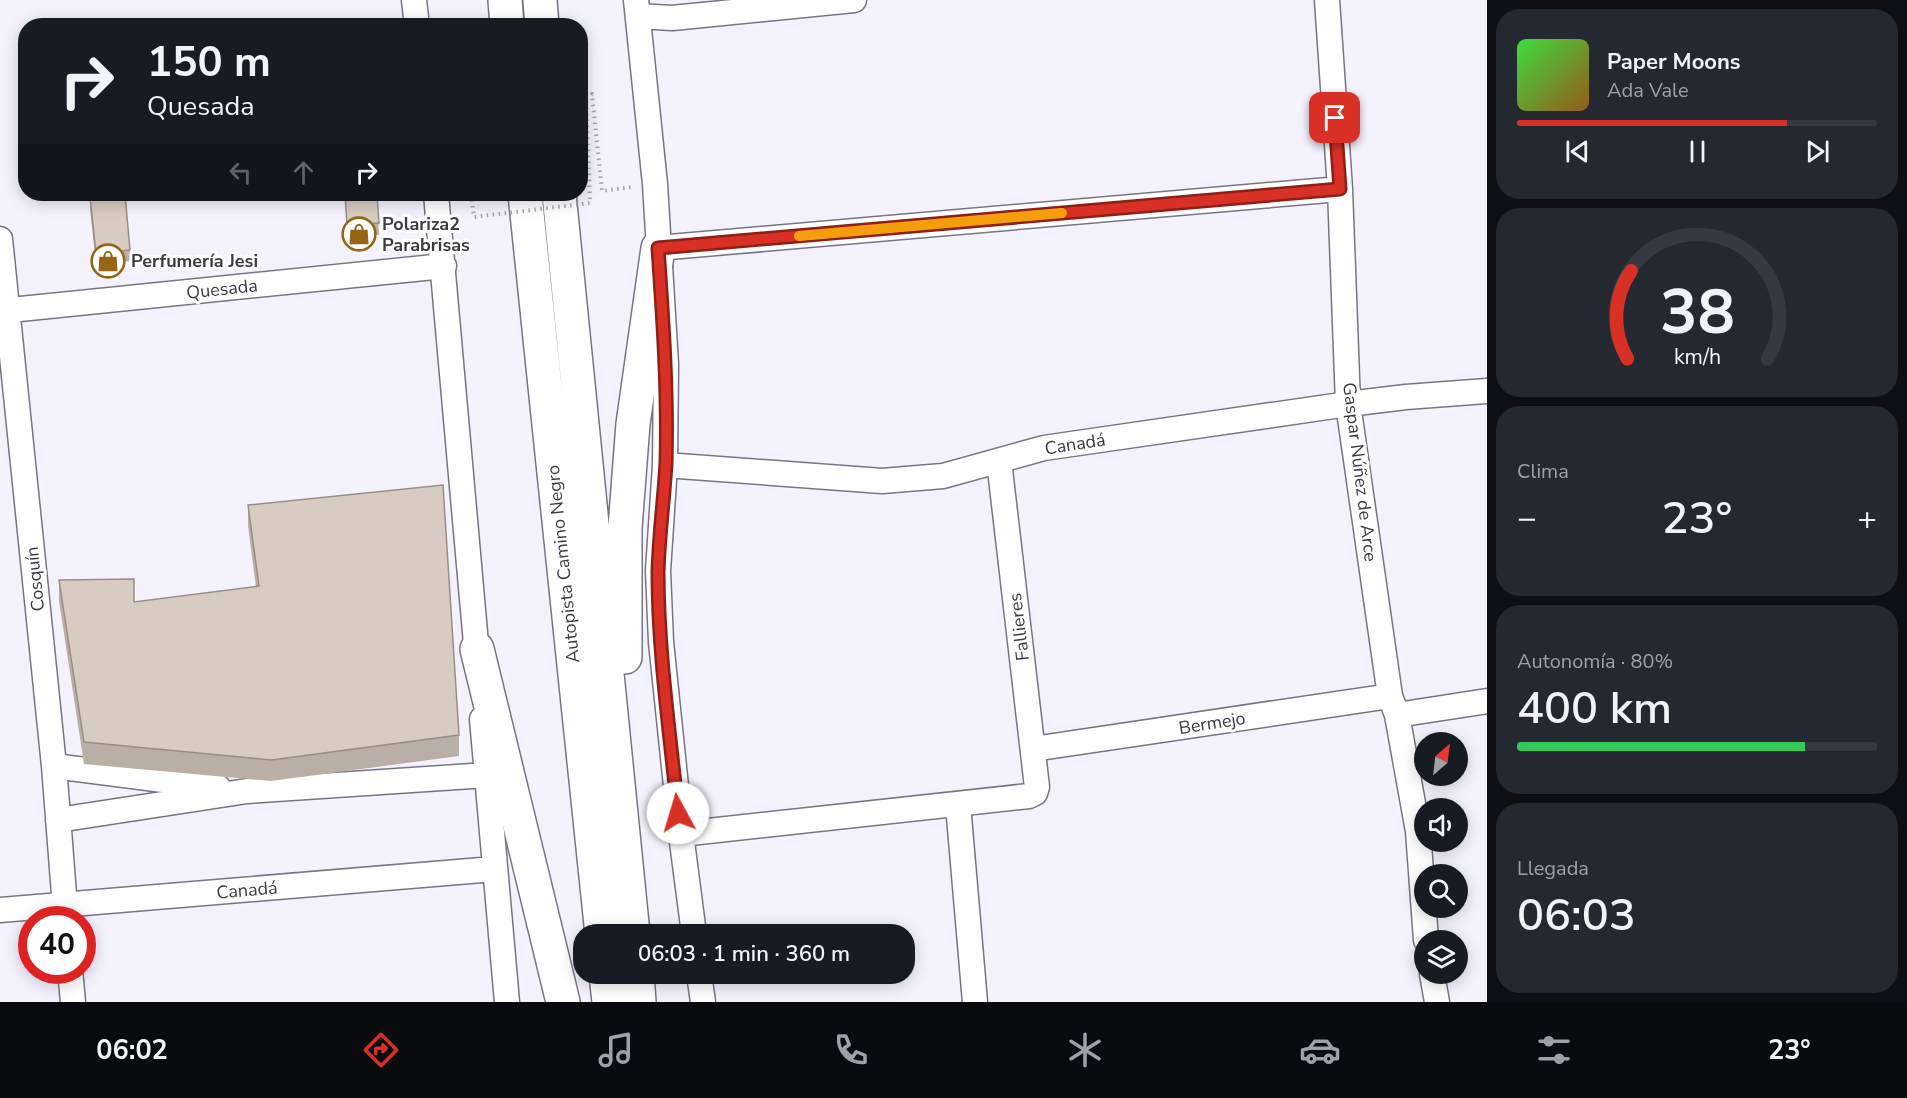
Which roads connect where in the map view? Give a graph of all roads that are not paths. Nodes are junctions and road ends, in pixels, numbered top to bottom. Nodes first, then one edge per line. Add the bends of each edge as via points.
1 (414, 0) edge
2 (505, 0) edge
3 (540, 0) edge
4 (854, 0) edge
5 (1327, 0) edge
6 (637, 8) edge
7 (416, 18) edge
8 (506, 18) edge
9 (542, 18) edge
10 (1340, 189) junction
11 (437, 201) edge
12 (526, 201) edge
13 (560, 201) edge
14 (0, 239) edge
15 (658, 248) junction
16 (444, 266) junction
17 (3, 311) edge
18 (1487, 391) edge
19 (1348, 404) junction
20 (999, 461) junction
21 (666, 465) junction
22 (477, 649) junction
23 (1487, 702) edge
24 (1394, 706) junction
25 (1033, 750) junction
26 (54, 766) junction
27 (487, 776) junction
28 (247, 791) junction
29 (958, 805) junction
30 (58, 820) junction
31 (681, 834) junction
32 (626, 866) junction
33 (494, 869) junction
34 (65, 906) edge
35 (96, 909) edge
36 (0, 910) edge
37 (18, 911) edge
38 (601, 924) edge
39 (632, 924) edge
40 (693, 924) edge
41 (1425, 930) edge
42 (71, 984) edge
43 (607, 984) edge
44 (638, 984) edge
45 (700, 984) edge
46 (1434, 984) edge
47 (73, 1002) edge
48 (507, 1002) edge
49 (563, 1002) edge
50 (609, 1002) edge
51 (639, 1002) edge
52 (703, 1002) edge
53 (975, 1002) edge
54 (1437, 1002) edge

1 - 7 street
2 - 8 highway
3 - 9 highway
4 - 6 street via 672,18
5 - 10 street, Gaspar Núñez de Arce
6 - 15 street
10 - 15 street
10 - 19 street, Gaspar Núñez de Arce
11 - 16 street
12 - 38 highway, Autopista Camino Negro
13 - 32 highway, Autopista Camino Negro
14 - 17 street, Cosquín
15 - 21 street via 666,364
15 - 32 highway via 633,424 624,528
16 - 17 street, Quesada
16 - 22 street
17 - 26 street, Cosquín
18 - 19 street, Canadá
19 - 20 street, Canadá via 1044,448
19 - 24 street, Gaspar Núñez de Arce
20 - 21 street, Canadá via 944,476 882,481
20 - 25 street, Fallieres
21 - 31 street via 658,571 660,642
22 - 27 street
22 - 49 highway
23 - 24 street, Bermejo
24 - 25 street, Bermejo
24 - 41 street, Gaspar Núñez de Arce via 1418,831
25 - 29 street, Fallieres via 1035,793
26 - 28 street
26 - 30 street, Cosquín
27 - 28 street
27 - 33 street
28 - 30 street
29 - 31 street
29 - 53 street
30 - 34 street, Cosquín
31 - 40 street
32 - 39 highway, Autopista Camino Negro
33 - 35 street, Canadá
33 - 48 street
36 - 37 street, Canadá
42 - 47 street
43 - 50 highway
44 - 51 highway
45 - 52 street
46 - 54 street

